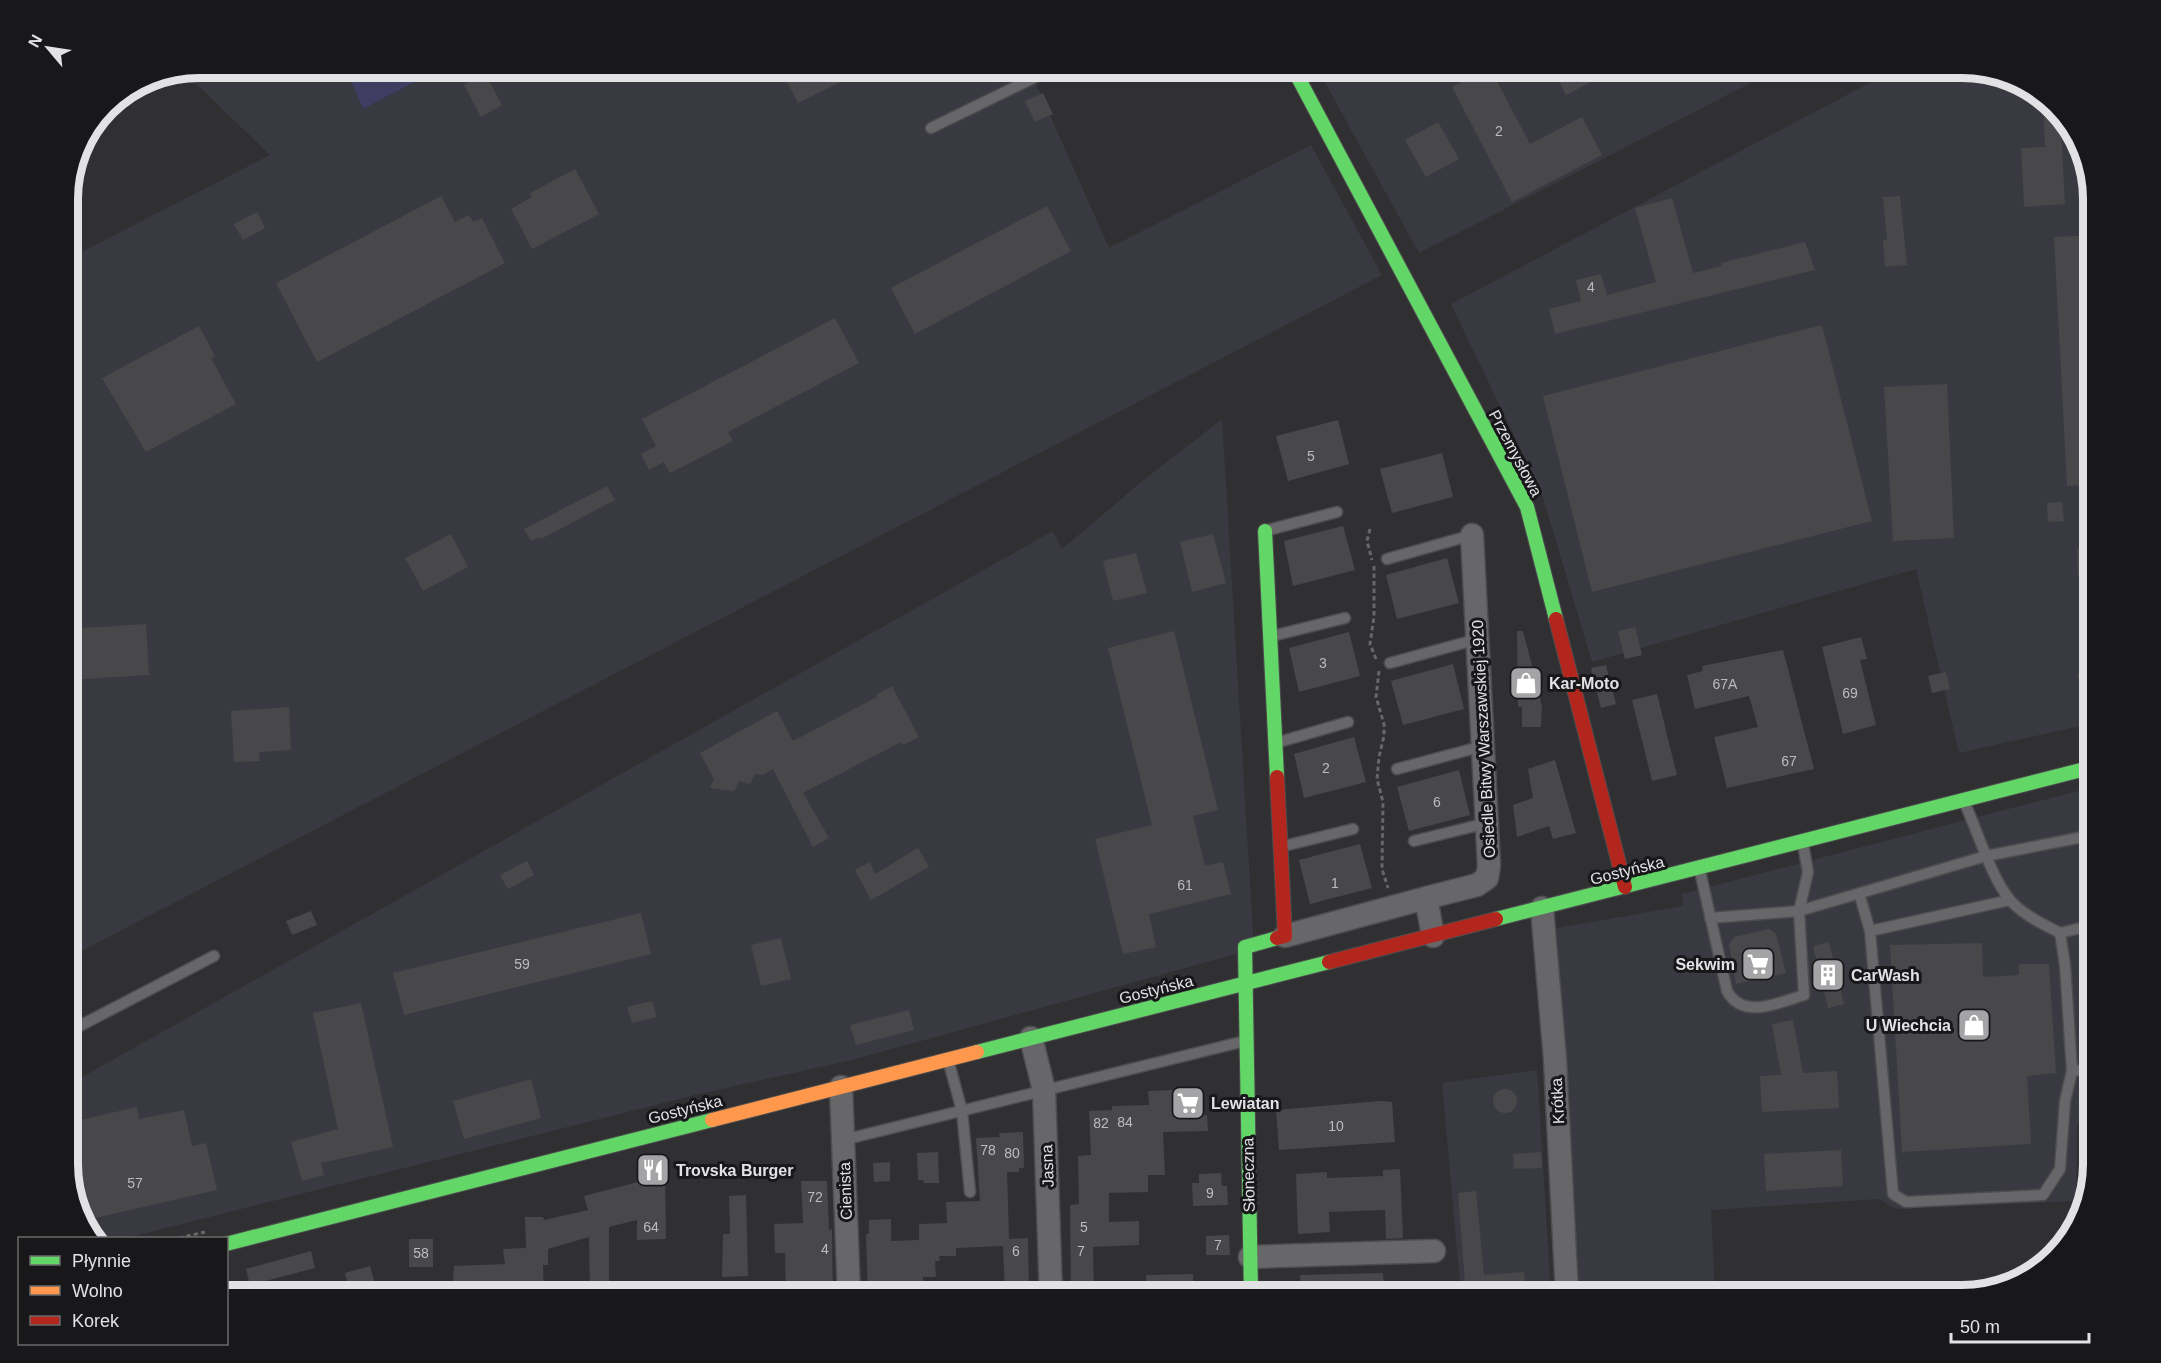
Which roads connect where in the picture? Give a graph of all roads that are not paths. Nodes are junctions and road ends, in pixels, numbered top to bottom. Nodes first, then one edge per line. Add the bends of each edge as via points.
1 (1034, 78) edge
2 (1298, 78) edge
3 (932, 129) dead end
4 (1337, 512) dead end
5 (1265, 531) joint
6 (1472, 535) joint
7 (1387, 559) dead end
8 (1345, 618) dead end
9 (1271, 637) junction
10 (1478, 639) junction
11 (1390, 663) dead end
12 (1348, 722) dead end
13 (1275, 743) junction
14 (1484, 746) junction
15 (1397, 769) dead end
16 (2083, 770) edge
17 (1963, 800) junction
18 (1487, 823) junction
19 (1353, 829) dead end
20 (2083, 837) edge
21 (1414, 841) dead end
22 (1802, 842) junction
23 (1281, 847) junction
24 (1986, 856) junction
25 (1700, 868) junction
26 (1625, 887) junction
27 (1859, 893) junction
28 (1426, 898) junction
29 (2010, 900) junction
30 (1542, 908) junction
31 (1799, 911) junction
32 (1710, 918) junction
33 (2083, 928) edge
34 (1870, 931) junction
35 (2060, 933) junction
36 (1285, 936) junction
37 (1433, 936) junction
38 (214, 956) dead end
39 (1245, 984) junction
40 (78, 1027) edge
41 (1031, 1038) junction
42 (1246, 1041) junction
43 (948, 1060) junction
44 (2083, 1070) edge
45 (2072, 1071) junction
46 (841, 1087) junction
47 (1044, 1090) junction
48 (962, 1111) junction
49 (843, 1140) junction
50 (970, 1192) dead end
51 (228, 1243) edge
52 (1434, 1251) dead end
53 (1250, 1257) junction
54 (849, 1285) edge
55 (1051, 1285) edge
56 (1251, 1285) edge
57 (1566, 1285) edge

1 - 3 lane
2 - 26 main road, Przemysłowa via 1527,507
4 - 5 lane
5 - 9 main road
6 - 7 lane
6 - 10 street, Osiedle Bitwy Warszawskiej 1920
8 - 9 lane
9 - 13 main road
10 - 11 lane
10 - 14 street, Osiedle Bitwy Warszawskiej 1920
12 - 13 lane
13 - 23 main road
14 - 15 lane
14 - 18 street, Osiedle Bitwy Warszawskiej 1920
16 - 17 main road, Gostyńska
17 - 22 main road, Gostyńska
17 - 24 lane
18 - 21 lane
18 - 28 street, Osiedle Bitwy Warszawskiej 1920 via 1487,878 1477,885
19 - 23 lane
20 - 24 lane
22 - 25 main road, Gostyńska
22 - 31 lane via 1808,872
23 - 36 main road
24 - 27 lane
24 - 29 lane
25 - 26 main road, Gostyńska
25 - 32 lane
26 - 30 main road, Gostyńska
27 - 31 lane
27 - 34 lane
28 - 36 street, Osiedle Bitwy Warszawskiej 1920
28 - 37 street
29 - 34 lane
29 - 35 lane via 2034,920
30 - 37 main road, Gostyńska
30 - 57 street, Krótka via 1555,1059
31 - 32 lane
31 - 32 lane via 1804,995 1745,1009 1732,1002 1726,991
33 - 35 lane
34 - 45 lane via 1893,1194 1906,1202 2043,1195 2060,1170 2065,1101
35 - 45 lane via 2066,965
36 - 39 main road, Osiedle Bitwy Warszawskiej 1920 via 1245,947
37 - 39 main road, Gostyńska
38 - 40 lane
39 - 41 main road, Gostyńska
39 - 42 main road, Słoneczna
41 - 43 main road, Gostyńska
41 - 47 street, Jasna
42 - 47 lane
42 - 53 main road, Słoneczna
43 - 46 main road, Gostyńska
43 - 48 lane
44 - 45 lane
46 - 49 street, Cienista
46 - 51 main road, Gostyńska
47 - 48 lane
47 - 55 street, Jasna
48 - 49 lane
48 - 50 lane
49 - 54 street, Cienista
52 - 53 street
53 - 56 main road, Słoneczna

